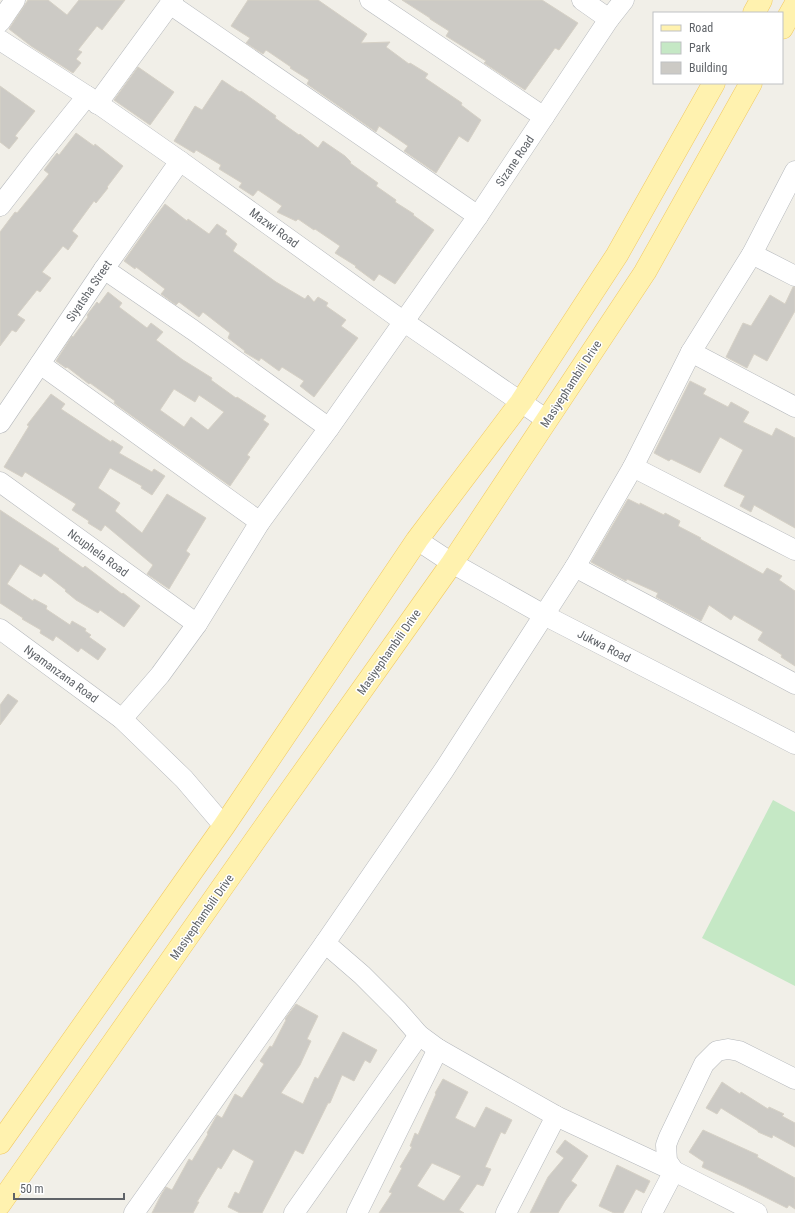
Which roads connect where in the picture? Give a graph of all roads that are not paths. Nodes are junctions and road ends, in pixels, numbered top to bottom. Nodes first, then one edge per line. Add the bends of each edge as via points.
1 (15, 0) edge
2 (370, 0) edge
3 (582, 0) edge
4 (624, 0) edge
5 (761, 0) edge
6 (172, 2) edge
7 (795, 5) edge
8 (755, 12) edge
9 (609, 19) junction
10 (0, 22) edge
11 (783, 26) edge
12 (0, 40) edge
13 (713, 84) edge
14 (750, 84) edge
15 (92, 100) junction
16 (544, 117) junction
17 (180, 161) junction
18 (795, 171) edge
19 (0, 206) edge
20 (478, 216) junction
21 (752, 254) junction
22 (104, 269) junction
23 (795, 276) edge
24 (403, 321) junction
25 (691, 352) junction
26 (40, 364) junction
27 (521, 402) junction
28 (795, 407) edge
29 (547, 420) junction
30 (0, 424) edge
31 (329, 428) junction
32 (633, 467) junction
33 (0, 482) edge
34 (260, 522) junction
35 (417, 540) junction
36 (795, 550) edge
37 (452, 563) junction
38 (574, 567) junction
39 (544, 615) junction
40 (197, 624) junction
41 (0, 629) edge
42 (795, 684) edge
43 (122, 719) junction
44 (795, 744) edge
45 (224, 826) junction
46 (325, 944) junction
47 (419, 1036) junction
48 (438, 1048) junction
49 (795, 1079) edge
50 (556, 1116) junction
51 (0, 1143) edge
52 (674, 1171) junction
53 (0, 1204) edge
54 (134, 1213) edge
55 (294, 1213) edge
56 (356, 1213) edge
57 (506, 1213) edge
58 (652, 1213) edge
59 (757, 1213) edge

1 - 10 street
2 - 16 street
3 - 9 street
4 - 9 street, Sizane Road
5 - 8 main road
6 - 15 street
6 - 20 street
7 - 11 main road
9 - 16 street, Sizane Road
12 - 15 street, Mazwi Road
13 - 27 main road via 617,255
14 - 29 main road, Masiyephambili Drive via 645,272
15 - 17 street, Mazwi Road
15 - 19 street via 38,157
16 - 20 street, Sizane Road
17 - 22 street, Siyatsha Street
17 - 24 street, Mazwi Road
18 - 21 street
20 - 24 street, Sizane Road
21 - 23 street
21 - 25 street
22 - 26 street, Siyatsha Street
22 - 31 street
24 - 27 street, Mazwi Road
24 - 31 street, Sizane Road
25 - 28 street
25 - 32 street
26 - 30 street, Siyatsha Street
26 - 34 street
27 - 29 street, Mazwi Road
27 - 35 main road
29 - 37 main road, Masiyephambili Drive
31 - 34 street, Sizane Road
32 - 36 street
32 - 38 street
33 - 40 street, Ncuphela Road
34 - 40 street, Sizane Road
35 - 37 street, Jukwa Road
35 - 45 main road
37 - 39 street, Jukwa Road
37 - 53 main road, Masiyephambili Drive
38 - 39 street
38 - 42 street
39 - 44 street, Jukwa Road
39 - 46 street via 444,770
40 - 43 street, Sizane Road via 160,675
41 - 43 street, Nyamanzana Road
43 - 45 street, Nyamanzana Road via 184,779
45 - 51 main road
46 - 47 street via 362,975
46 - 54 street
47 - 48 street
47 - 55 street
48 - 50 street
48 - 56 street
49 - 52 street via 739,1050 728,1048 717,1051 704,1064 668,1137 667,1161
50 - 52 street
50 - 57 street
52 - 58 street
52 - 59 street

